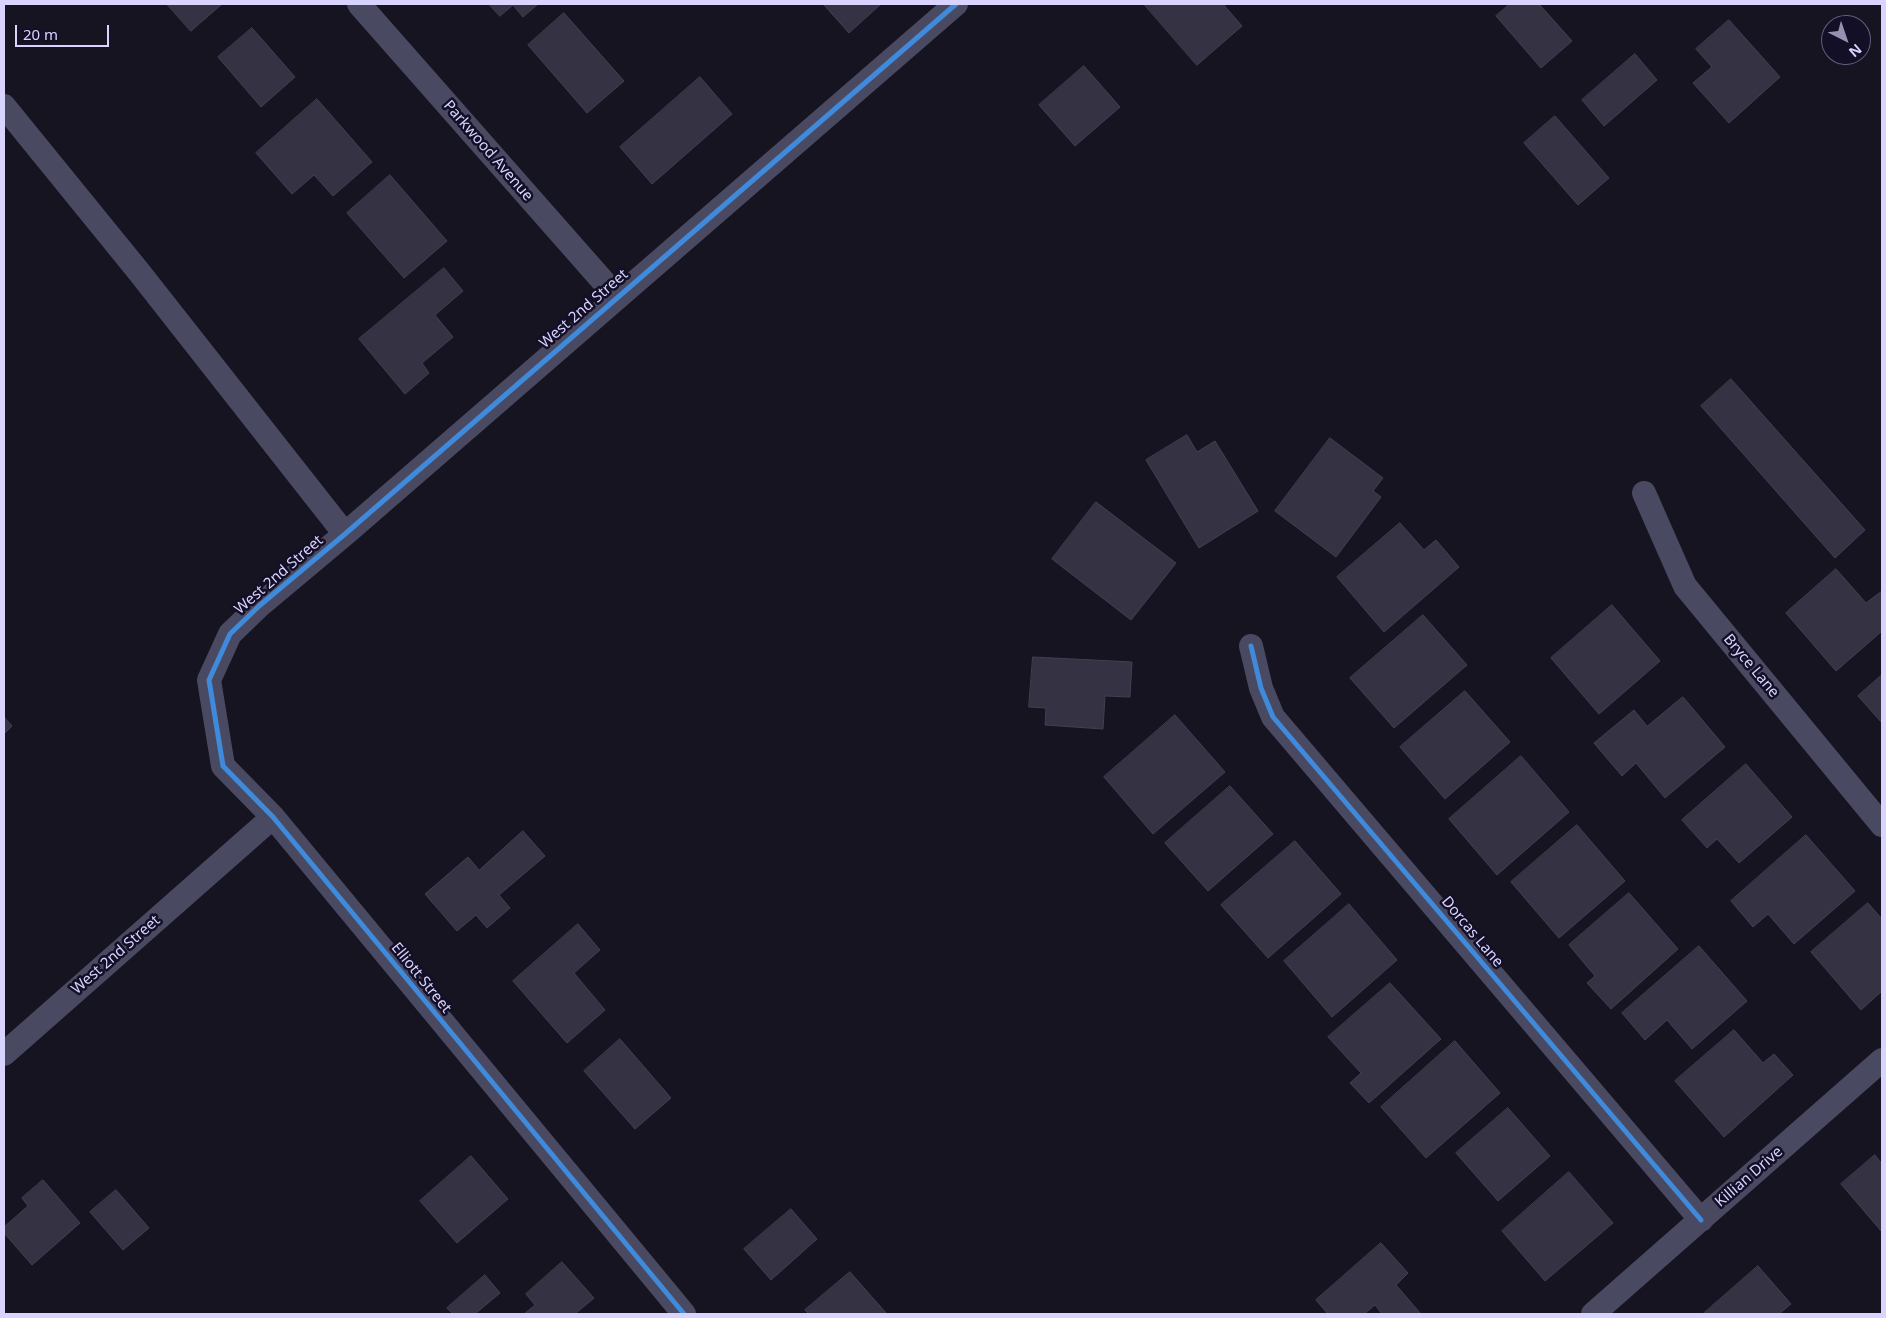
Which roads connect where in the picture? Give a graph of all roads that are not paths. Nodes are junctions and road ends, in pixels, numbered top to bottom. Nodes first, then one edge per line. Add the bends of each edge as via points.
1 (359, 4) edge
2 (956, 4) edge
3 (4, 106) edge
4 (617, 297) junction
5 (1644, 493) dead end
6 (344, 534) junction
7 (230, 634) joint
8 (1251, 646) dead end
9 (273, 817) junction
10 (1882, 825) edge
11 (4, 1054) edge
12 (1882, 1060) edge
13 (1700, 1220) junction
14 (684, 1314) edge
15 (1593, 1314) edge

1 - 4 street, Parkwood Avenue
2 - 4 street, West 2nd Street
3 - 6 street
4 - 6 street, West 2nd Street
5 - 10 street, Bryce Lane via 1685,586
6 - 7 street, West 2nd Street
7 - 9 street, Elliott Street via 209,680 223,766
8 - 13 street, Dorcas Lane via 1273,717
9 - 11 street, West 2nd Street
9 - 14 street, Elliott Street
12 - 13 street, Killian Drive
13 - 15 street, Killian Drive

